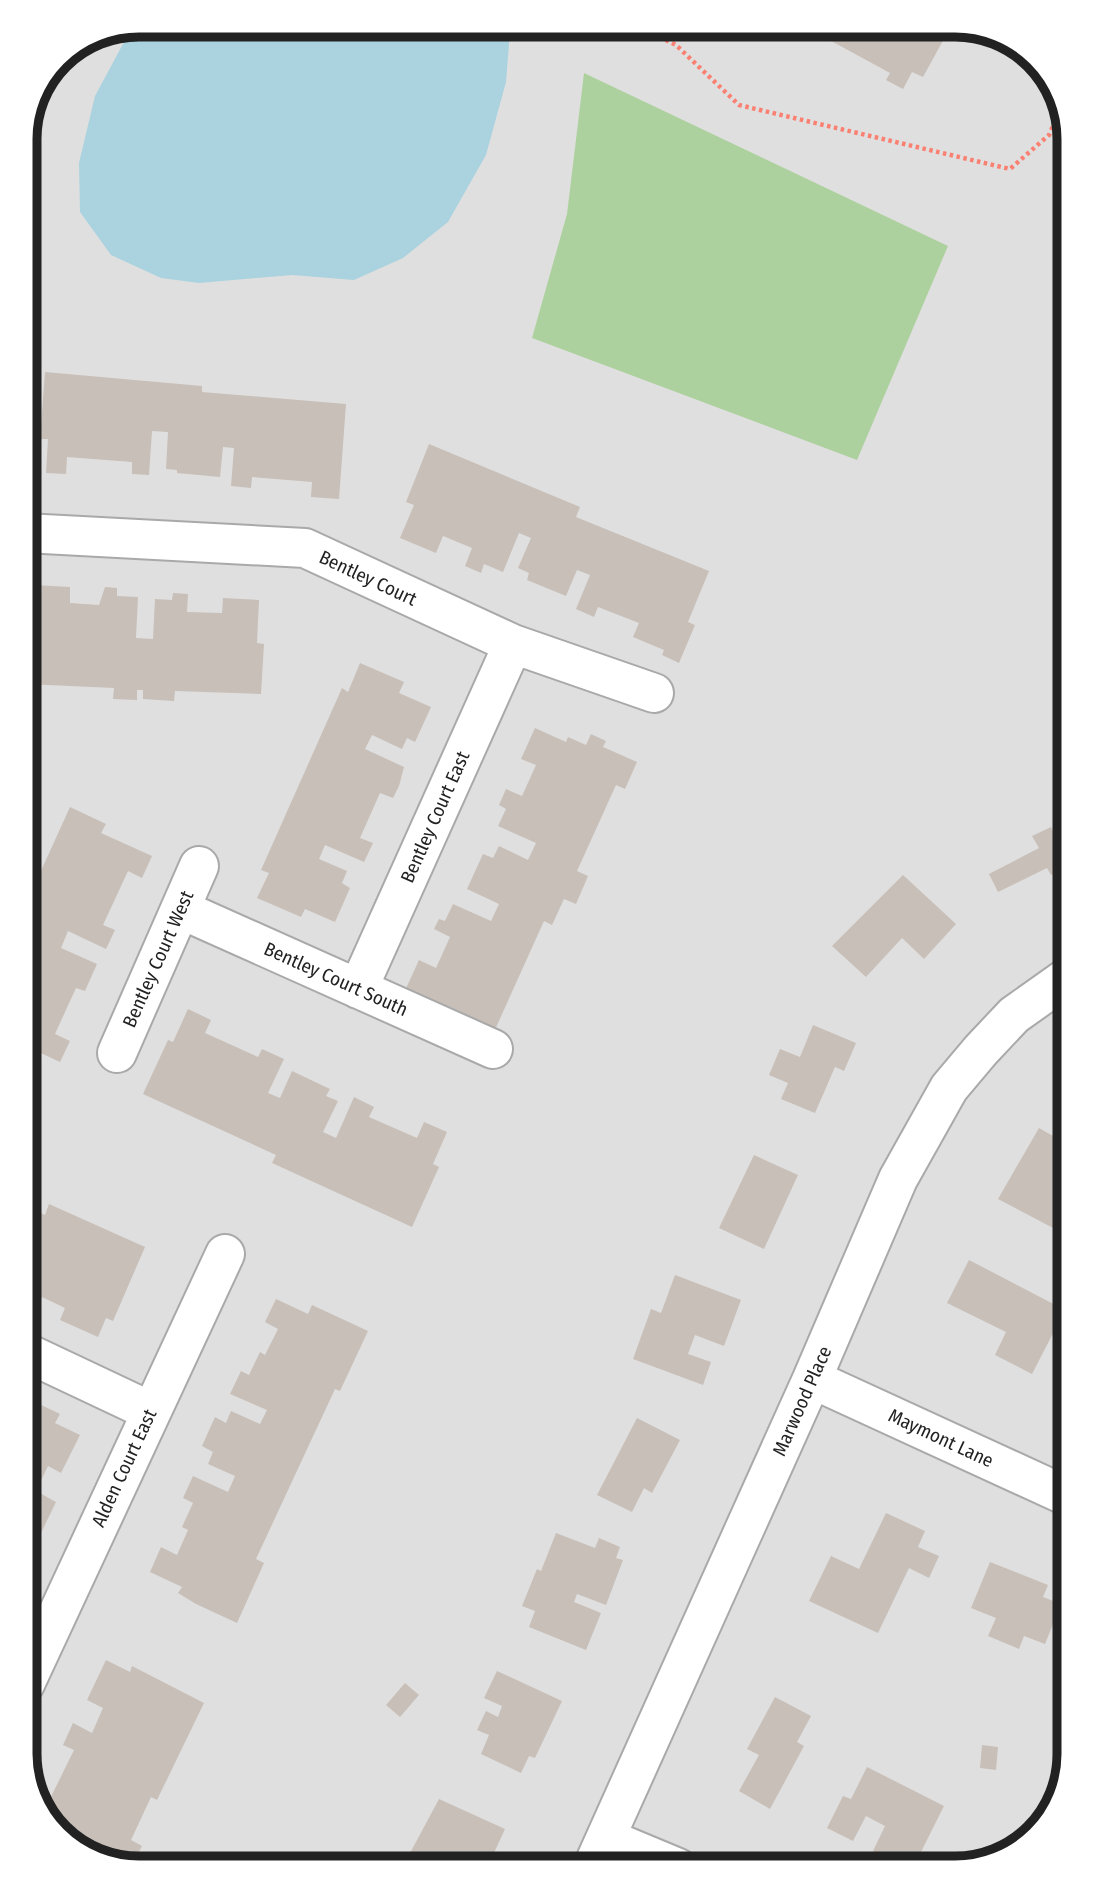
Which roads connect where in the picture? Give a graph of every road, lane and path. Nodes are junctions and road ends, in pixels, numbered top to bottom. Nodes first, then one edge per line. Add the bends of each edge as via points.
1 (659, 37) edge
2 (1055, 120) edge
3 (37, 534) edge
4 (513, 644) junction
5 (654, 693) dead end
6 (199, 866) dead end
7 (180, 909) junction
8 (1057, 985) edge
9 (358, 989) junction
10 (493, 1049) dead end
11 (117, 1053) dead end
12 (225, 1254) dead end
13 (37, 1358) edge
14 (812, 1379) junction
15 (150, 1411) junction
16 (1057, 1491) edge
17 (37, 1656) edge
18 (599, 1853) edge

1 - 2 path via 676,45 739,105 1010,169 1048,135
3 - 4 street, Bentley Court via 304,548
4 - 5 street, Bentley Court
4 - 9 street, Bentley Court East
6 - 7 street, Bentley Court West
7 - 9 street, Bentley Court South
7 - 11 street, Bentley Court West
8 - 14 street, Marwood Place via 1014,1015 949,1088 898,1179
9 - 10 street, Bentley Court South
12 - 15 street, Alden Court East
13 - 15 street
14 - 16 street, Maymont Lane
14 - 18 street, Marwood Place
15 - 17 street, Alden Court East

